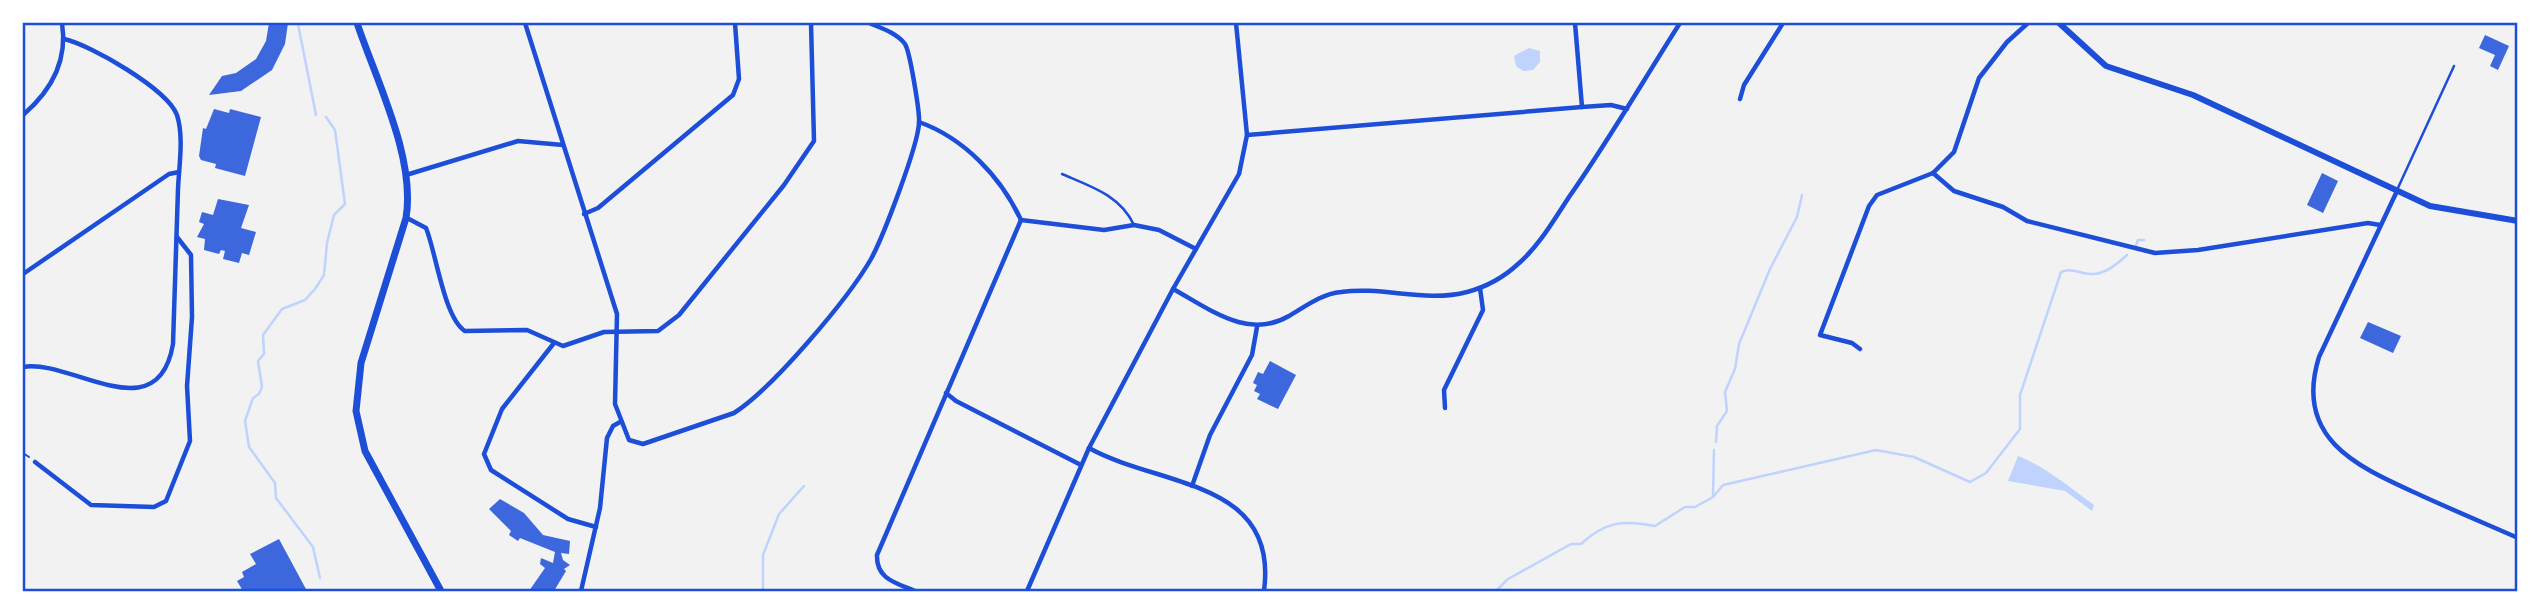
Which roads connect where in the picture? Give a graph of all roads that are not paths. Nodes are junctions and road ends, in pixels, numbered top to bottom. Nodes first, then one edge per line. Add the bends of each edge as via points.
1 (62, 23) edge
2 (357, 23) edge
3 (525, 23) edge
4 (735, 23) edge
5 (811, 23) edge
6 (869, 23) edge
7 (1237, 23) edge
8 (1574, 23) edge
9 (1679, 23) edge
10 (1783, 23) edge
11 (2028, 23) edge
12 (2059, 23) edge
13 (64, 39) junction
14 (2454, 66) dead end
15 (1740, 99) dead end
16 (1582, 107) junction
17 (1627, 109) junction
18 (23, 115) edge
19 (919, 122) junction
20 (1247, 135) junction
21 (563, 145) junction
22 (178, 172) junction
23 (1934, 173) junction
24 (1062, 174) dead end
25 (406, 175) junction
26 (2397, 191) junction
27 (584, 214) junction
28 (406, 218) junction
29 (1021, 220) junction
30 (2518, 221) edge
31 (1133, 225) junction
32 (2380, 225) junction
33 (176, 236) junction
34 (1196, 248) junction
35 (23, 274) edge
36 (1480, 288) junction
37 (1173, 289) junction
38 (1257, 327) junction
39 (617, 332) junction
40 (554, 343) junction
41 (1860, 349) dead end
42 (23, 367) edge
43 (946, 393) junction
44 (1445, 408) dead end
45 (620, 422) junction
46 (1089, 448) junction
47 (35, 462) dead end
48 (1081, 465) junction
49 (1192, 486) junction
50 (596, 527) junction
51 (2518, 538) edge
52 (441, 591) edge
53 (581, 591) edge
54 (915, 591) edge
55 (1027, 591) edge
56 (1264, 591) edge

1 - 13 street
2 - 25 main road
3 - 21 street
4 - 27 street via 739,79 733,95 598,208
5 - 39 street via 816,125 810,151 672,321 658,331
6 - 19 street via 896,36 907,48
7 - 20 street
8 - 16 street
9 - 17 street
10 - 15 street
11 - 23 street via 1979,78 1959,144
12 - 26 street via 2106,66 2204,100
13 - 18 street via 51,85
13 - 22 street via 102,53 171,104 179,127
14 - 26 lane
16 - 17 street
16 - 20 street
17 - 36 street via 1536,244 1508,272
19 - 29 street via 958,140
19 - 45 street via 870,260 768,387 734,413 643,444 629,440
20 - 34 street via 1237,179
21 - 25 street via 518,141
21 - 27 street
22 - 33 street
22 - 35 street
23 - 32 street via 1954,191 2003,207 2027,221 2155,253
23 - 41 street via 1877,195 1869,206 1821,335
24 - 31 lane via 1107,193 1128,212
25 - 28 main road
26 - 30 street via 2439,209
26 - 32 street
27 - 39 street via 617,314
28 - 40 street via 426,228 458,325 465,331 527,330
28 - 52 main road via 360,363 356,411 365,451
29 - 31 street via 1104,230
29 - 43 street
31 - 34 street via 1159,230
32 - 51 street via 2319,357 2314,385 2319,418 2337,447 2361,468
33 - 42 street via 173,344 156,378 142,386 122,388
33 - 47 street via 191,255 190,441 166,500 154,507 91,505
34 - 37 street
36 - 38 street via 1440,297 1336,292 1278,322
36 - 44 street via 1483,310 1444,390
37 - 38 street via 1232,320
37 - 46 street
38 - 49 street via 1252,355 1210,435
39 - 40 street via 564,346
39 - 45 street via 614,390
40 - 50 street via 502,409 484,454 491,470 568,519
43 - 48 street
43 - 54 street via 877,555 885,578
45 - 50 street via 607,438
46 - 48 street
46 - 49 street
48 - 55 street
49 - 56 street via 1223,499 1255,528 1266,556
50 - 53 street

